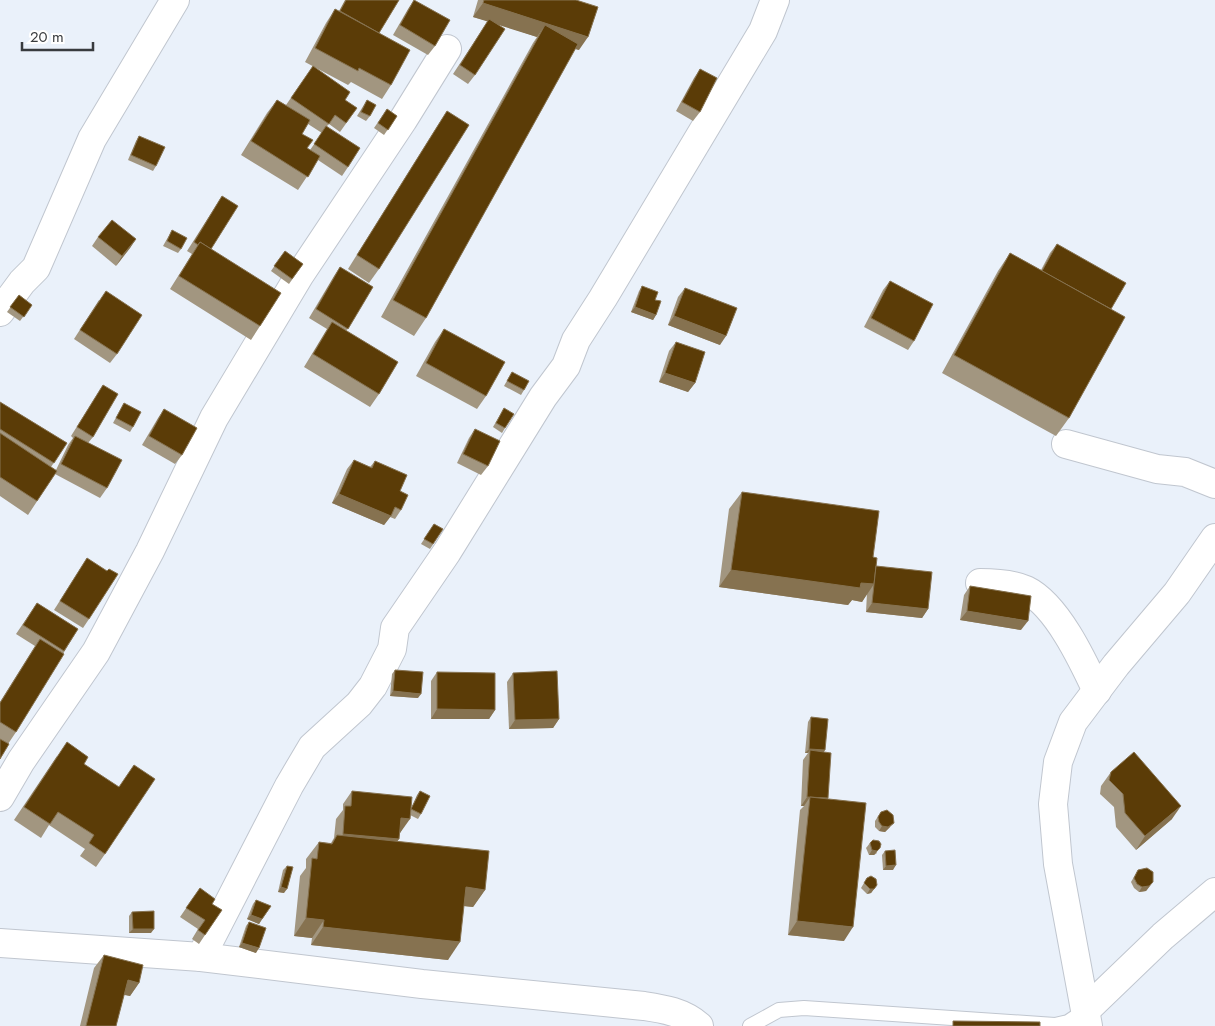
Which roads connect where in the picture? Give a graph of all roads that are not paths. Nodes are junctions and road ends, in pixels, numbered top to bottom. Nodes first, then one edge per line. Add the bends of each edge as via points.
1 (175, 0) edge
2 (775, 0) edge
3 (447, 49) dead end
4 (0, 312) edge
5 (1066, 444) dead end
6 (1215, 484) edge
7 (1215, 538) edge
8 (980, 583) dead end
9 (1097, 691) junction
10 (0, 797) edge
11 (1215, 892) edge
12 (0, 943) edge
13 (201, 957) junction
14 (1087, 1018) edge
15 (699, 1026) edge
16 (750, 1026) edge

1 - 4 street via 92,139 36,268
2 - 13 street via 764,31 576,340 566,366 395,628 392,649 373,686 359,704 312,747
3 - 10 street via 299,276 239,376 214,418 150,551 96,652
5 - 6 street via 1157,469 1185,472
7 - 9 street via 1176,593
8 - 9 street via 1000,583 1025,590 1042,600 1082,659
9 - 14 street via 1073,722 1058,762 1053,804 1058,864
11 - 14 street via 1163,936
12 - 13 street
13 - 15 street via 422,984 644,1006 670,1010
14 - 16 lane via 1055,1025 804,1008 779,1010

